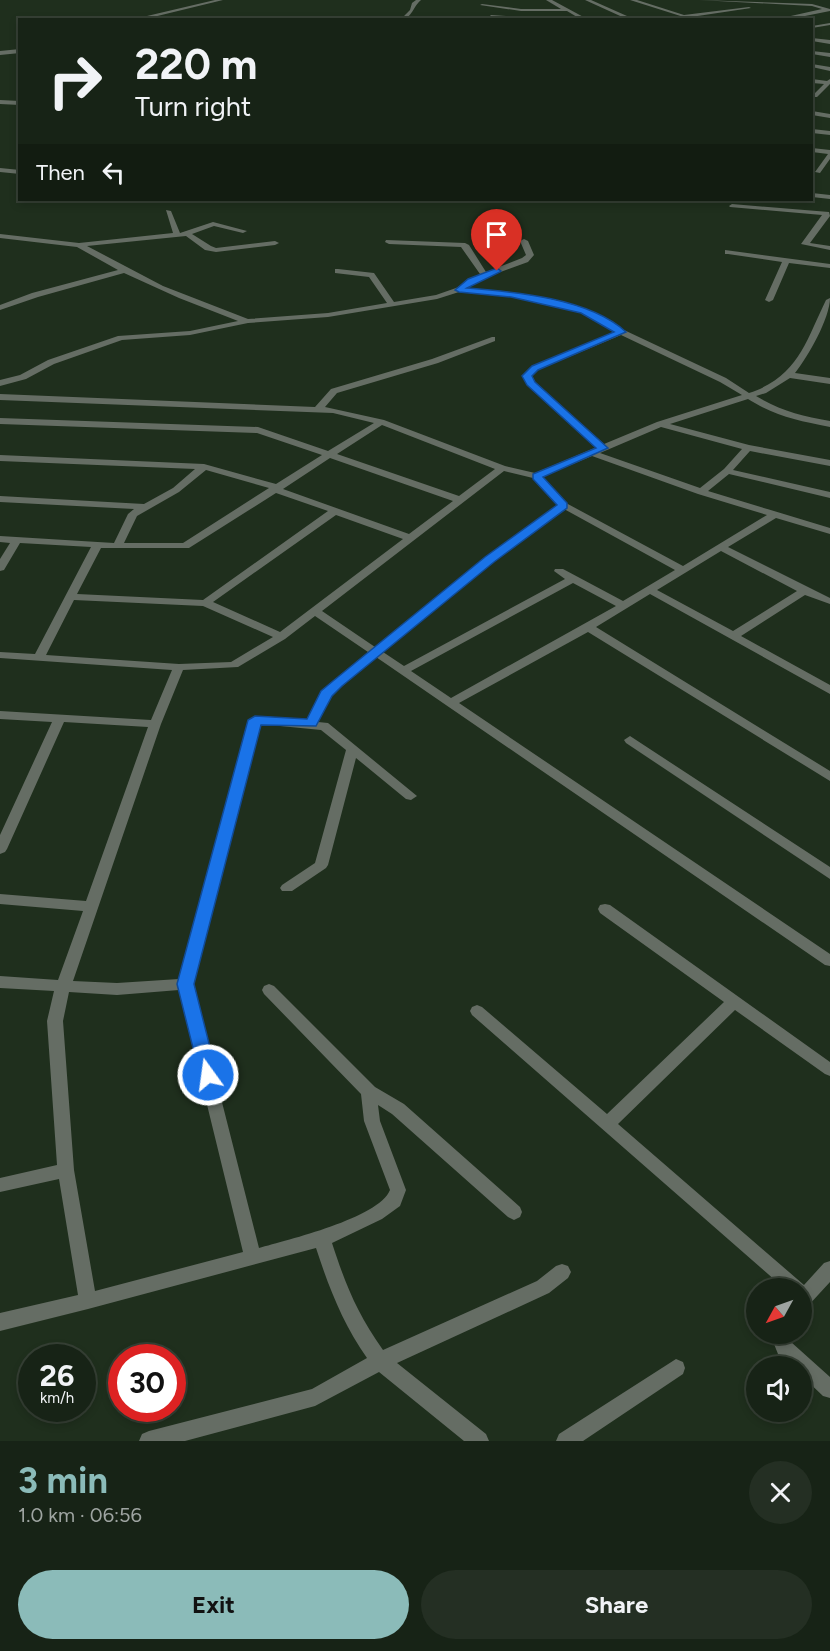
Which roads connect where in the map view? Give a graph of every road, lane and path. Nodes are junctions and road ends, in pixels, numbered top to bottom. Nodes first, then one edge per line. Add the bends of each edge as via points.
1 (221, 0) edge
2 (419, 0) edge
3 (541, 0) edge
4 (549, 0) edge
5 (587, 0) edge
6 (632, 0) edge
7 (701, 0) edge
8 (740, 1) edge
9 (780, 4) junction
10 (482, 5) dead end
11 (656, 8) junction
12 (569, 10) junction
13 (528, 11) junction
14 (718, 12) junction
15 (490, 16) dead end
16 (684, 16) junction
17 (141, 18) edge
18 (404, 18) edge
19 (502, 18) edge
20 (538, 18) edge
21 (583, 18) edge
22 (629, 18) edge
23 (689, 18) edge
24 (786, 18) edge
25 (830, 24) edge
26 (813, 27) edge
27 (813, 40) edge
28 (830, 42) edge
29 (18, 51) edge
30 (0, 53) edge
31 (813, 53) edge
32 (830, 55) edge
33 (813, 66) edge
34 (830, 69) edge
35 (813, 81) edge
36 (829, 82) edge
37 (813, 96) edge
38 (822, 97) dead end
39 (0, 102) edge
40 (18, 102) edge
41 (813, 113) edge
42 (830, 116) edge
43 (813, 131) edge
44 (830, 134) edge
45 (813, 150) edge
46 (830, 153) edge
47 (0, 170) edge
48 (815, 171) edge
49 (18, 172) edge
50 (830, 174) edge
51 (813, 195) edge
52 (830, 197) edge
53 (732, 206) dead end
54 (168, 211) dead end
55 (828, 213) edge
56 (243, 231) dead end
57 (177, 234) junction
58 (187, 234) junction
59 (0, 236) edge
60 (524, 241) dead end
61 (389, 242) dead end
62 (274, 243) dead end
63 (79, 245) junction
64 (830, 248) edge
65 (728, 252) dead end
66 (786, 260) junction
67 (830, 266) edge
68 (121, 271) junction
69 (338, 272) dead end
70 (484, 275) junction
71 (459, 290) junction
72 (769, 300) dead end
73 (830, 300) edge
74 (392, 304) junction
75 (0, 308) edge
76 (248, 321) junction
77 (621, 332) junction
78 (492, 339) dead end
79 (789, 375) junction
80 (830, 381) edge
81 (0, 383) edge
82 (748, 395) junction
83 (0, 397) edge
84 (318, 409) junction
85 (0, 421) edge
86 (381, 422) junction
87 (660, 424) junction
88 (830, 424) edge
89 (603, 448) junction
90 (748, 448) junction
91 (592, 453) junction
92 (332, 454) junction
93 (0, 458) edge
94 (830, 464) edge
95 (204, 467) junction
96 (502, 468) junction
97 (727, 471) junction
98 (536, 476) junction
99 (279, 488) junction
100 (701, 492) junction
101 (830, 495) edge
102 (0, 499) edge
103 (460, 500) junction
104 (563, 505) junction
105 (145, 507) junction
106 (335, 511) junction
107 (776, 514) junction
108 (830, 531) edge
109 (410, 538) junction
110 (0, 539) edge
111 (17, 540) junction
112 (97, 545) junction
113 (117, 546) junction
114 (720, 547) junction
115 (0, 568) edge
116 (681, 569) junction
117 (559, 571) dead end
118 (572, 579) junction
119 (650, 590) junction
120 (805, 590) junction
121 (70, 597) junction
122 (830, 601) edge
123 (205, 603) junction
124 (624, 606) junction
125 (315, 611) junction
126 (588, 627) junction
127 (281, 636) junction
128 (733, 636) junction
129 (374, 651) junction
130 (0, 655) edge
131 (39, 657) junction
132 (179, 667) junction
133 (403, 671) junction
134 (828, 687) edge
135 (450, 703) junction
136 (0, 715) edge
137 (60, 718) junction
138 (311, 723) junction
139 (155, 724) junction
140 (630, 740) dead end
141 (352, 749) junction
142 (830, 777) edge
143 (411, 796) dead end
144 (0, 849) edge
145 (830, 874) edge
146 (287, 888) dead end
147 (0, 899) edge
148 (92, 907) junction
149 (605, 909) dead end
150 (830, 960) edge
151 (0, 982) edge
152 (185, 984) junction
153 (64, 987) junction
154 (269, 990) dead end
155 (734, 1002) junction
156 (477, 1011) dead end
157 (830, 1070) edge
158 (369, 1092) junction
159 (607, 1124) junction
160 (66, 1170) junction
161 (0, 1185) edge
162 (514, 1212) dead end
163 (322, 1239) junction
164 (253, 1258) junction
165 (830, 1269) edge
166 (562, 1272) dead end
167 (782, 1278) edge
168 (812, 1285) edge
169 (88, 1302) junction
170 (0, 1322) edge
171 (783, 1344) edge
172 (380, 1361) junction
173 (676, 1368) dead end
174 (830, 1389) edge
175 (149, 1441) edge
176 (479, 1441) edge
177 (566, 1441) edge

1 - 17 street
2 - 18 street
3 - 4 street
4 - 12 street
5 - 22 street
6 - 11 street
7 - 8 street
8 - 9 street
9 - 14 street
9 - 24 street via 830,10
10 - 13 street
11 - 14 street
11 - 16 street
12 - 13 street
12 - 21 street
13 - 20 street
14 - 16 street
15 - 19 street
16 - 23 street
25 - 26 street
27 - 28 street
29 - 30 street
31 - 32 street
33 - 34 street
35 - 36 street
36 - 37 street
37 - 38 street
39 - 40 street
41 - 42 street
43 - 44 street
45 - 46 street
46 - 48 street
47 - 49 street
48 - 50 street
51 - 52 street
53 - 55 street
54 - 57 street
55 - 64 street via 805,244
56 - 58 street via 213,224
57 - 58 street
57 - 63 street
58 - 62 street via 216,250
59 - 63 street
60 - 70 street via 529,258
61 - 70 street via 462,245
63 - 68 street
65 - 66 street
66 - 67 street
66 - 72 street
68 - 75 street
68 - 76 street
69 - 74 street via 371,275
70 - 71 street
71 - 74 street
71 - 77 street via 511,294 584,311
73 - 79 street via 799,363
74 - 76 street via 328,315
76 - 81 street via 190,333 111,341
77 - 82 street
77 - 89 street via 535,368 527,376 530,383
78 - 84 street via 435,361 334,391
79 - 80 street
79 - 82 street
82 - 87 street
82 - 88 street via 784,415
83 - 84 street
84 - 86 street
85 - 92 street via 258,430
86 - 92 street
86 - 96 street
87 - 89 street
87 - 90 street
89 - 91 street
90 - 94 street
90 - 97 street
91 - 98 street
91 - 100 street
92 - 99 street
92 - 103 street
93 - 95 street
95 - 99 street
95 - 105 street via 190,481
96 - 98 street
96 - 103 street
97 - 100 street
97 - 101 street
98 - 104 street
99 - 106 street
99 - 113 street via 185,546
100 - 107 street
102 - 105 street
103 - 109 street
104 - 116 street
104 - 129 street
105 - 113 street via 133,514
106 - 109 street
106 - 123 street
107 - 108 street
107 - 114 street
109 - 125 street
110 - 111 street
111 - 112 street
111 - 115 street
112 - 113 street
112 - 121 street
114 - 116 street
114 - 120 street
116 - 119 street
117 - 118 street
118 - 124 street
118 - 133 street
119 - 124 street
119 - 128 street
120 - 122 street
120 - 128 street
121 - 123 street
121 - 131 street
123 - 127 street
124 - 126 street
125 - 127 street
125 - 129 street
126 - 135 street
126 - 142 street
127 - 132 street via 234,664
128 - 134 street
129 - 133 street
129 - 138 street via 326,694
130 - 131 street
131 - 132 street
132 - 139 street
133 - 135 street
135 - 150 street
136 - 137 street
137 - 139 street
137 - 144 street
138 - 141 street via 324,726
138 - 152 street via 255,720
139 - 148 street
140 - 145 street
141 - 143 street
141 - 146 street via 321,865
147 - 148 street
148 - 153 street
149 - 155 street
151 - 153 street
152 - 153 street via 117,989
152 - 164 street
153 - 160 street via 55,1021
154 - 158 street
155 - 157 street
155 - 159 street
156 - 159 street
158 - 162 street via 398,1109
158 - 163 street via 372,1120 398,1191 394,1201 376,1214
159 - 167 street
160 - 161 street
160 - 169 street
163 - 164 street
163 - 172 street via 338,1289 357,1328
164 - 169 street
165 - 168 street
166 - 172 street via 543,1287
169 - 170 street
171 - 174 street
172 - 175 street via 315,1397
172 - 176 street
173 - 177 street

